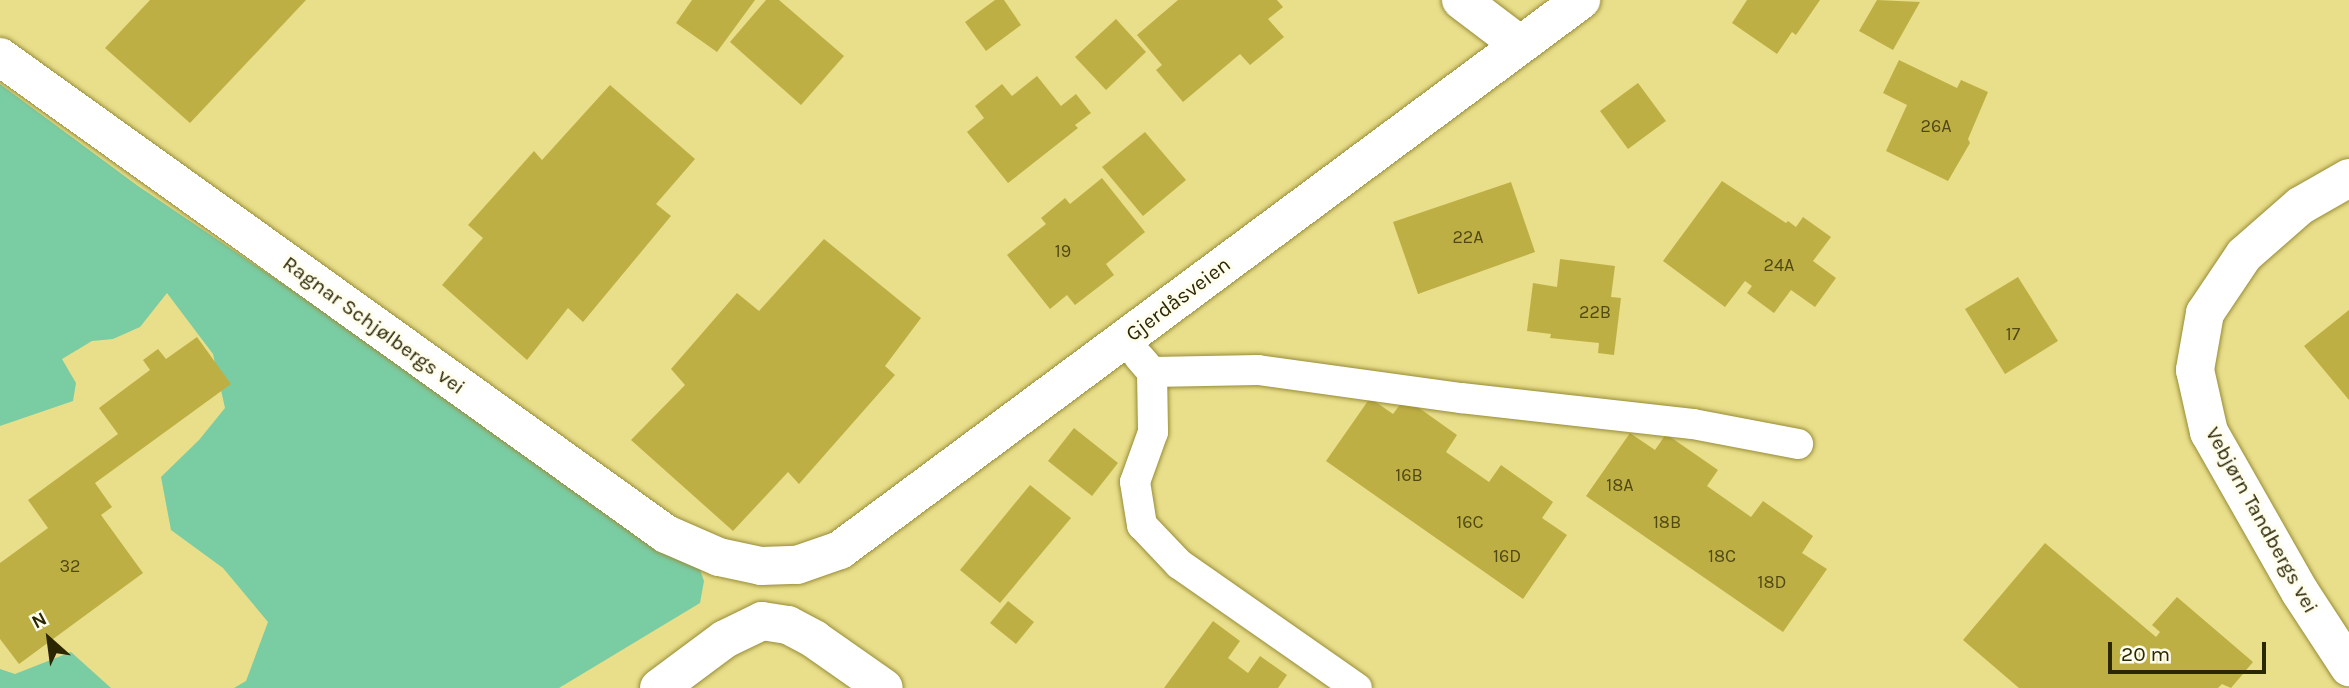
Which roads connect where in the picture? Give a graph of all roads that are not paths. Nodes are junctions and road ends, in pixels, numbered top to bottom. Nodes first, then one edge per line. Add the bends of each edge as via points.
1 (1461, 0) edge
2 (1581, 0) edge
3 (1519, 44) junction
4 (0, 57) edge
5 (2349, 178) edge
6 (1124, 340) junction
7 (1152, 372) junction
8 (1798, 444) dead end
9 (761, 566) joint
10 (2349, 667) edge
11 (659, 688) edge
12 (884, 688) edge
13 (1357, 688) edge

1 - 3 street
2 - 3 street, Gjerdåsveien
3 - 6 street, Gjerdåsveien
4 - 9 street, Ragnar Schjølbergs vei via 666,534 719,557
5 - 10 street, Vebjørn Tandbergs vei via 2300,206 2244,255 2205,313 2195,370 2209,432 2300,592
6 - 7 lane
6 - 9 street, Gjerdåsveien via 841,550 797,565
7 - 8 lane via 1258,370 1693,424
7 - 13 lane via 1153,432 1135,482 1142,525 1179,564
11 - 12 street via 725,639 762,621 788,625 814,639

